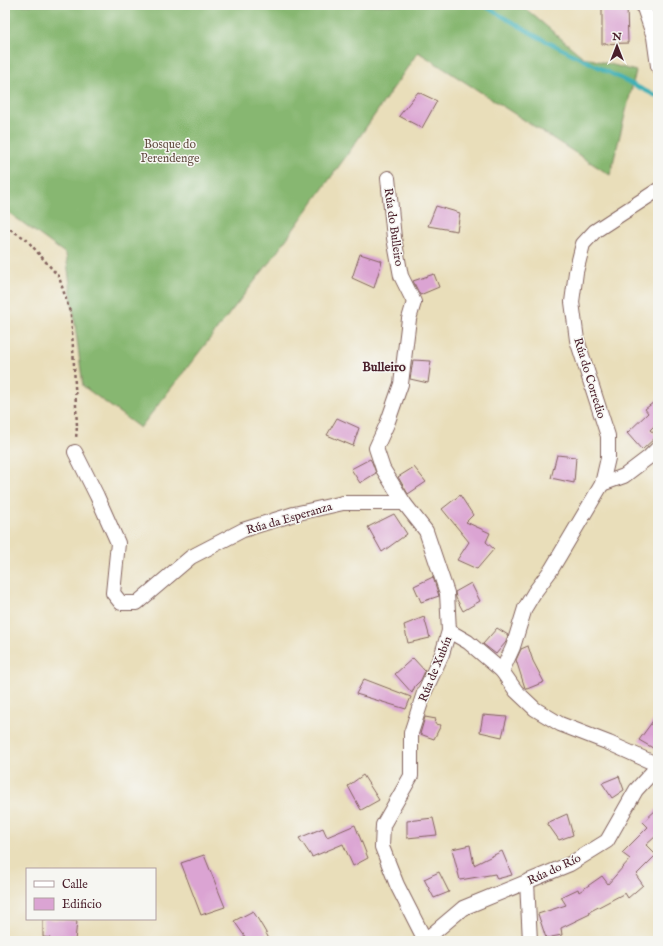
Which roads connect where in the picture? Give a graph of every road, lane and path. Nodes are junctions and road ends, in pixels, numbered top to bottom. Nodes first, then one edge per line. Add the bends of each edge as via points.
1 (643, 5) edge
2 (658, 66) edge
3 (388, 178) dead end
4 (658, 190) edge
5 (5, 226) edge
6 (658, 448) edge
7 (75, 452) joint
8 (602, 484) junction
9 (404, 503) junction
10 (449, 631) junction
11 (502, 671) junction
12 (658, 766) edge
13 (527, 882) junction
14 (424, 940) edge
15 (530, 941) edge

1 - 2 street via 654,37
3 - 9 street, Rúa do Bulleiro via 401,276 414,302 409,320 401,384 376,448 383,469
4 - 8 street, Rúa do Corredio via 595,231 583,244 576,272 572,302 577,340 608,436 608,458
5 - 7 path via 26,239 59,277 71,315 77,426
6 - 8 street via 624,476
7 - 9 street, Rúa da Esperanza via 118,543 113,593 121,603 137,603 191,557 244,530 294,514 343,503
8 - 11 street, Rúa do Corredio via 552,570 534,593
9 - 10 street, Rúa do Bulleiro via 426,531 447,593
10 - 11 street, Rúa de Xubín via 468,642
10 - 14 street, Rúa de Xubín via 411,733 411,776 383,825 382,847
11 - 12 street, Rúa de Xubín via 516,691 541,713 560,724
12 - 13 street, Rúa do Río via 636,790 607,841 570,864
13 - 14 street, Rúa do Río via 463,908
13 - 15 street

